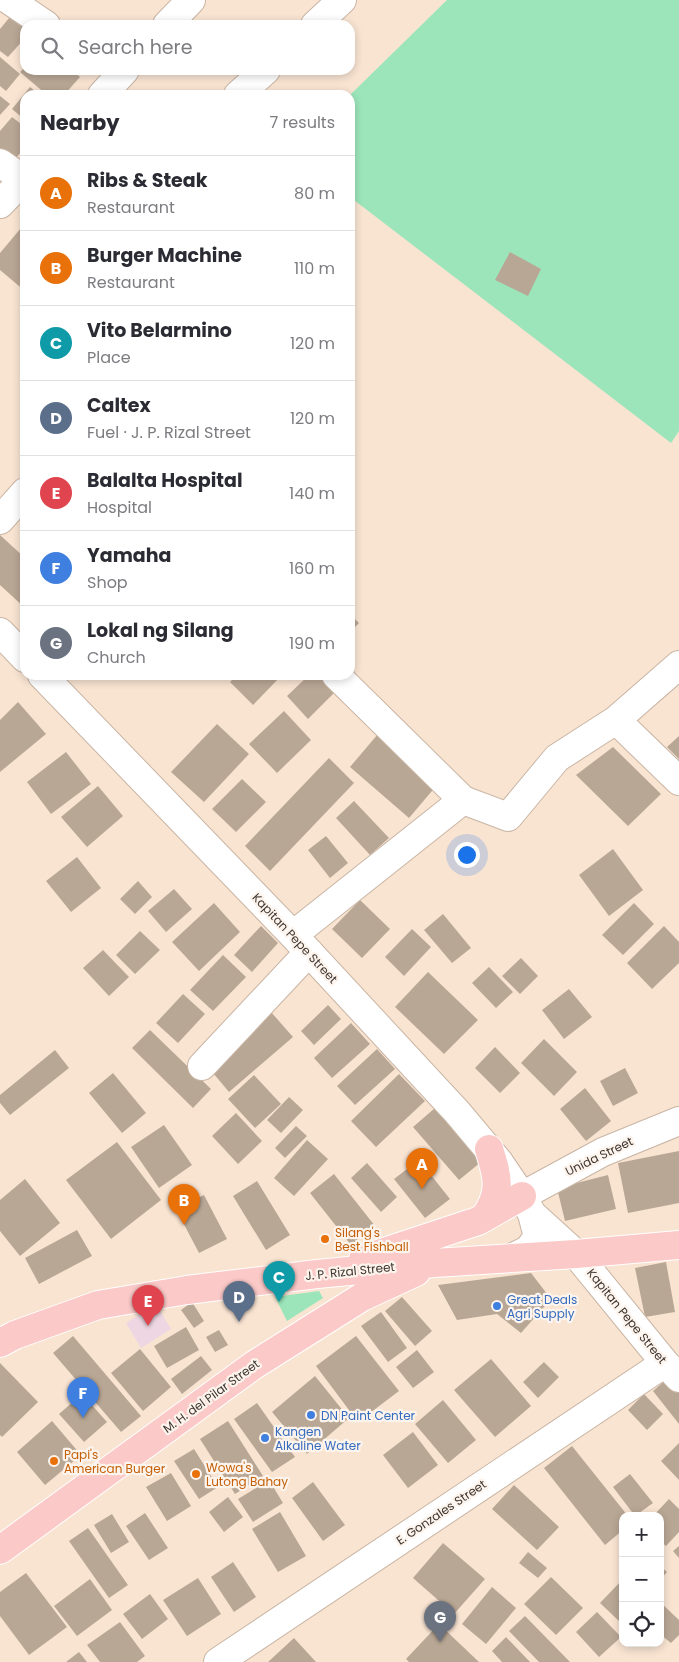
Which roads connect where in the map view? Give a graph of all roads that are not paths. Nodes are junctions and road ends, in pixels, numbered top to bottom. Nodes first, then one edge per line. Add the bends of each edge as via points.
1 (9, 0) edge
2 (191, 0) edge
3 (342, 0) edge
4 (39, 20) edge
5 (172, 20) edge
6 (320, 20) edge
7 (117, 75) edge
8 (260, 75) edge
9 (106, 90) edge
10 (244, 90) edge
11 (0, 163) edge
12 (20, 176) edge
13 (20, 183) edge
14 (0, 204) edge
15 (20, 498) edge
16 (0, 520) edge
17 (0, 632) edge
18 (20, 653) edge
19 (679, 665) edge
20 (47, 680) edge
21 (341, 680) edge
22 (616, 720) junction
23 (679, 781) edge
24 (463, 800) junction
25 (301, 943) junction
26 (202, 1066) dead end
27 (679, 1121) edge
28 (488, 1150) junction
29 (527, 1205) junction
30 (485, 1217) junction
31 (679, 1245) edge
32 (576, 1254) junction
33 (511, 1258) junction
34 (434, 1263) junction
35 (317, 1274) junction
36 (0, 1343) edge
37 (672, 1370) edge
38 (0, 1550) edge
39 (236, 1657) edge

1 - 4 street
2 - 5 street
3 - 6 street
7 - 9 street
8 - 10 street
11 - 12 street
13 - 14 street
15 - 16 street
17 - 18 street
19 - 22 street
20 - 25 street, Kapitan Pepe Street
21 - 24 street
22 - 23 street
22 - 24 street via 557,758 508,817
24 - 25 street
25 - 26 street
25 - 28 street, Kapitan Pepe Street
27 - 29 street, Unida Street via 603,1152
28 - 29 street, Kapitan Pepe Street
28 - 30 main road via 496,1172 496,1186 494,1203
29 - 30 main road
29 - 32 street, Kapitan Pepe Street
29 - 33 street via 538,1237 528,1250
30 - 35 main road
31 - 32 main road, J. P. Rizal Street
32 - 33 main road, J. P. Rizal Street
32 - 37 street, Kapitan Pepe Street
33 - 34 main road, J. P. Rizal Street
34 - 35 main road, J. P. Rizal Street
34 - 38 main road, M. H. del Pilar Street via 362,1297 254,1365
35 - 36 main road, J. P. Rizal Street via 98,1305
37 - 39 street, E. Gonzales Street

